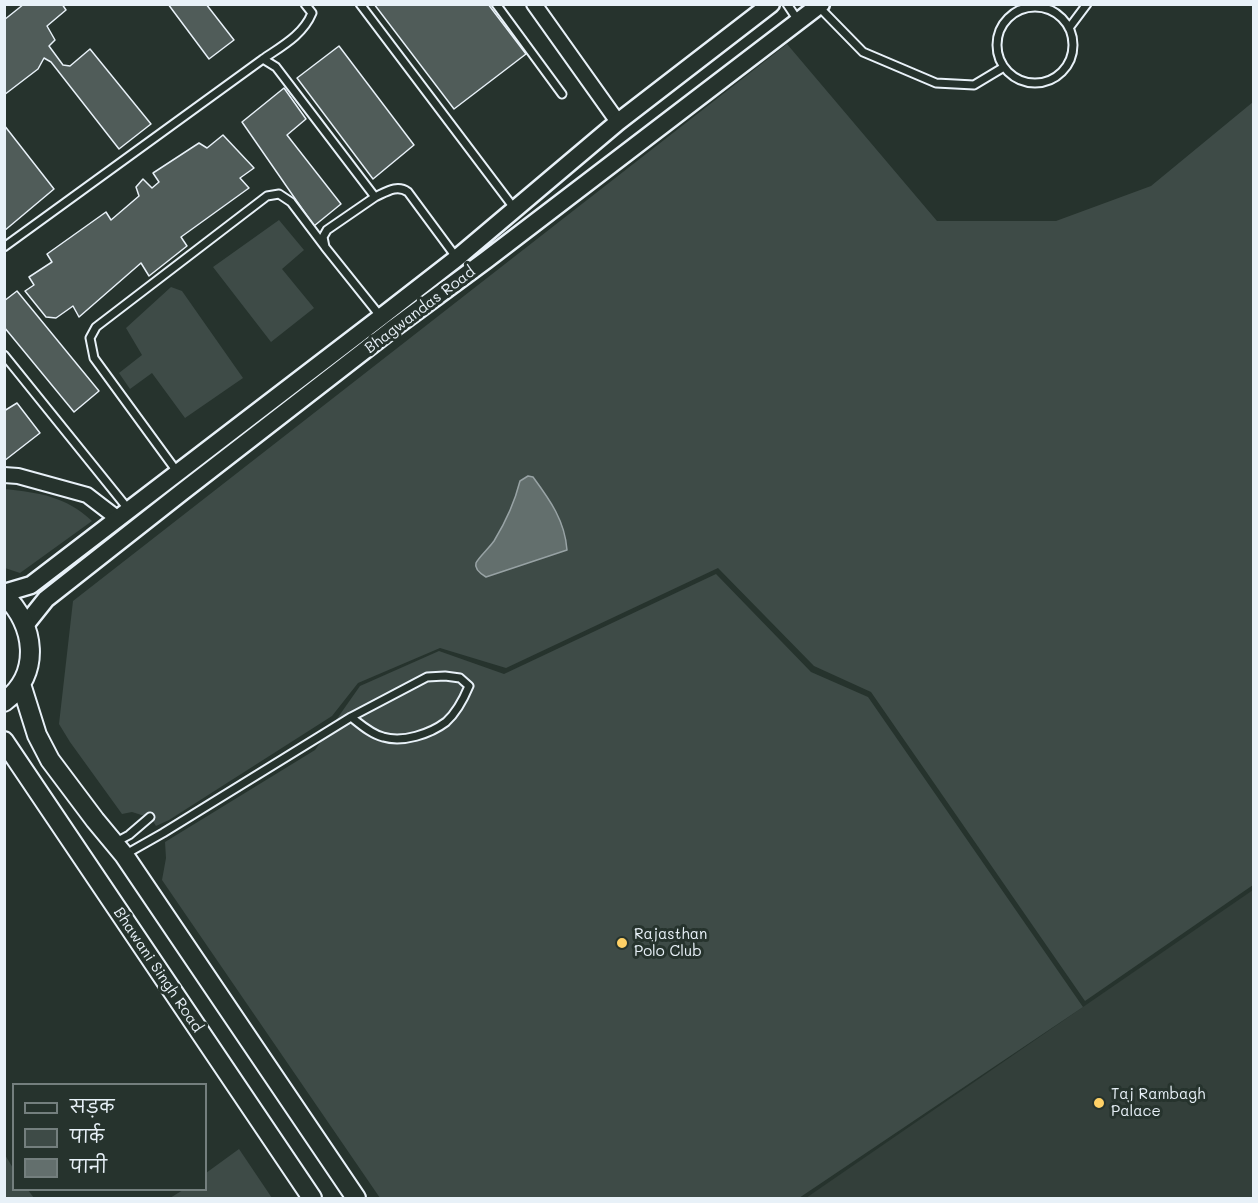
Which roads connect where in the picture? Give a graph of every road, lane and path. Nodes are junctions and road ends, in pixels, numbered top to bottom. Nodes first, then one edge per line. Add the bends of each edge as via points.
1 (305, 4) edge
2 (360, 4) edge
3 (496, 4) edge
4 (534, 4) edge
5 (771, 4) edge
6 (787, 4) edge
7 (1087, 4) edge
8 (820, 6) edge
9 (799, 22) junction
10 (1070, 28) junction
11 (263, 59) junction
12 (1004, 68) junction
13 (562, 94) dead end
14 (618, 122) junction
15 (375, 197) junction
16 (515, 209) junction
17 (4, 247) edge
18 (325, 247) junction
19 (457, 258) junction
20 (381, 317) junction
21 (4, 355) edge
22 (178, 473) junction
23 (4, 475) edge
24 (123, 514) junction
25 (4, 594) edge
26 (26, 624) junction
27 (21, 684) junction
28 (4, 702) edge
29 (351, 717) junction
30 (4, 741) edge
31 (150, 817) dead end
32 (119, 849) junction
33 (312, 1198) edge
34 (356, 1198) edge

1 - 11 lane via 312,13 308,24
2 - 16 lane
3 - 13 lane
4 - 14 street
5 - 14 street, Bhagwandas Road
6 - 9 lane
7 - 10 lane
8 - 9 street, Bhagwandas Road
8 - 12 lane via 863,52 936,84 974,85
9 - 26 street, Bhagwandas Road via 182,492 46,599
10 - 12 lane via 1073,41 1068,65 1049,81 1024,82
10 - 12 lane via 1052,10 1026,7 1014,12 1005,20 997,38 998,56
11 - 15 lane via 276,67
11 - 17 lane
14 - 16 street, Bhagwandas Road
15 - 18 lane via 327,230 323,237
15 - 19 lane via 395,188 404,189
16 - 19 street, Bhagwandas Road
18 - 20 lane
18 - 22 lane via 291,202 279,194 267,196 96,327 90,339 94,358
19 - 20 street, Bhagwandas Road
20 - 22 street, Bhagwandas Road
21 - 24 lane
22 - 24 street, Bhagwandas Road
23 - 24 street via 87,495
24 - 25 street, Bhagwandas Road via 31,585
25 - 26 main road
26 - 27 main road via 31,646
27 - 28 main road
27 - 32 main road via 37,735 50,760
29 - 29 lane via 383,738 406,739 447,721 469,686 460,678 427,677
29 - 32 lane via 160,835
30 - 33 main road, Bhawani Singh Road
31 - 32 lane
32 - 34 main road

